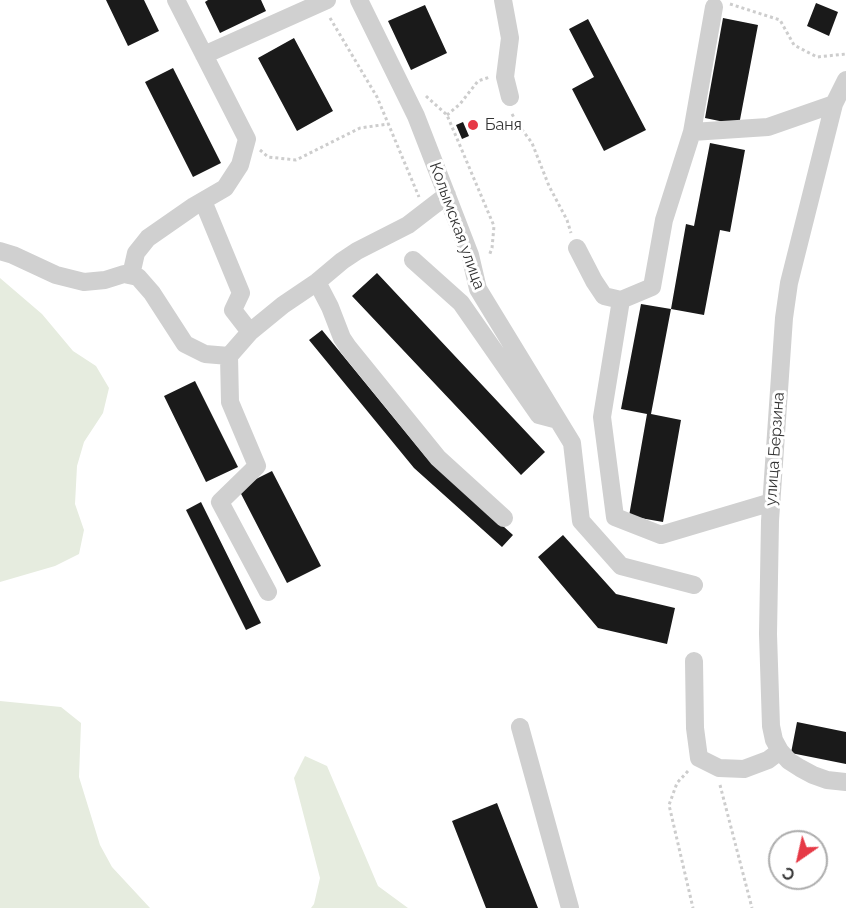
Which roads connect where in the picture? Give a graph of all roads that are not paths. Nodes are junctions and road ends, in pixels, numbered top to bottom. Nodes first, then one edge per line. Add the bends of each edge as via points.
1 (176, 0) edge
2 (359, 0) edge
3 (506, 0) edge
4 (324, 2) edge
5 (719, 5) road end
6 (204, 55) junction
7 (846, 80) edge
8 (510, 97) road end
9 (834, 104) junction
10 (692, 132) junction
11 (447, 195) junction
12 (203, 201) junction
13 (577, 248) road end
14 (0, 251) edge
15 (413, 260) dead end
16 (131, 275) junction
17 (317, 282) junction
18 (621, 300) junction
19 (250, 332) junction
20 (229, 356) junction
21 (558, 420) junction
22 (772, 502) junction
23 (504, 518) dead end
24 (694, 585) dead end
25 (268, 592) dead end
26 (694, 661) dead end
27 (520, 727) dead end
28 (780, 751) junction
29 (846, 782) edge
30 (570, 908) edge

1 - 6 street
2 - 11 street, Колымская улица via 416,116
3 - 8 street via 510,38 505,77
4 - 6 street
5 - 10 street
6 - 12 street via 247,140 240,165 225,188
7 - 9 street, улица Берзина
9 - 10 street via 768,127
9 - 22 street, улица Берзина via 789,283
10 - 18 street via 664,220 652,287
11 - 17 street via 408,225 342,261
11 - 21 street, Колымская улица via 470,255 478,289
12 - 16 street via 148,238 136,253
12 - 19 street via 241,293 233,310
13 - 18 street via 604,296
14 - 16 street via 56,276 84,282
15 - 21 street via 461,303 539,415
16 - 20 street via 138,277 152,293 185,344 206,354
17 - 19 street
17 - 23 street via 348,347 438,458
18 - 22 street via 602,417 615,517 661,535
19 - 20 street
20 - 25 street via 230,402 257,466 220,502
21 - 24 street, Колымская улица via 572,442 581,521 621,566
22 - 28 street, улица Берзина via 770,697 771,726
26 - 28 street via 699,758 719,768 744,769
27 - 30 street
28 - 29 street via 813,776

